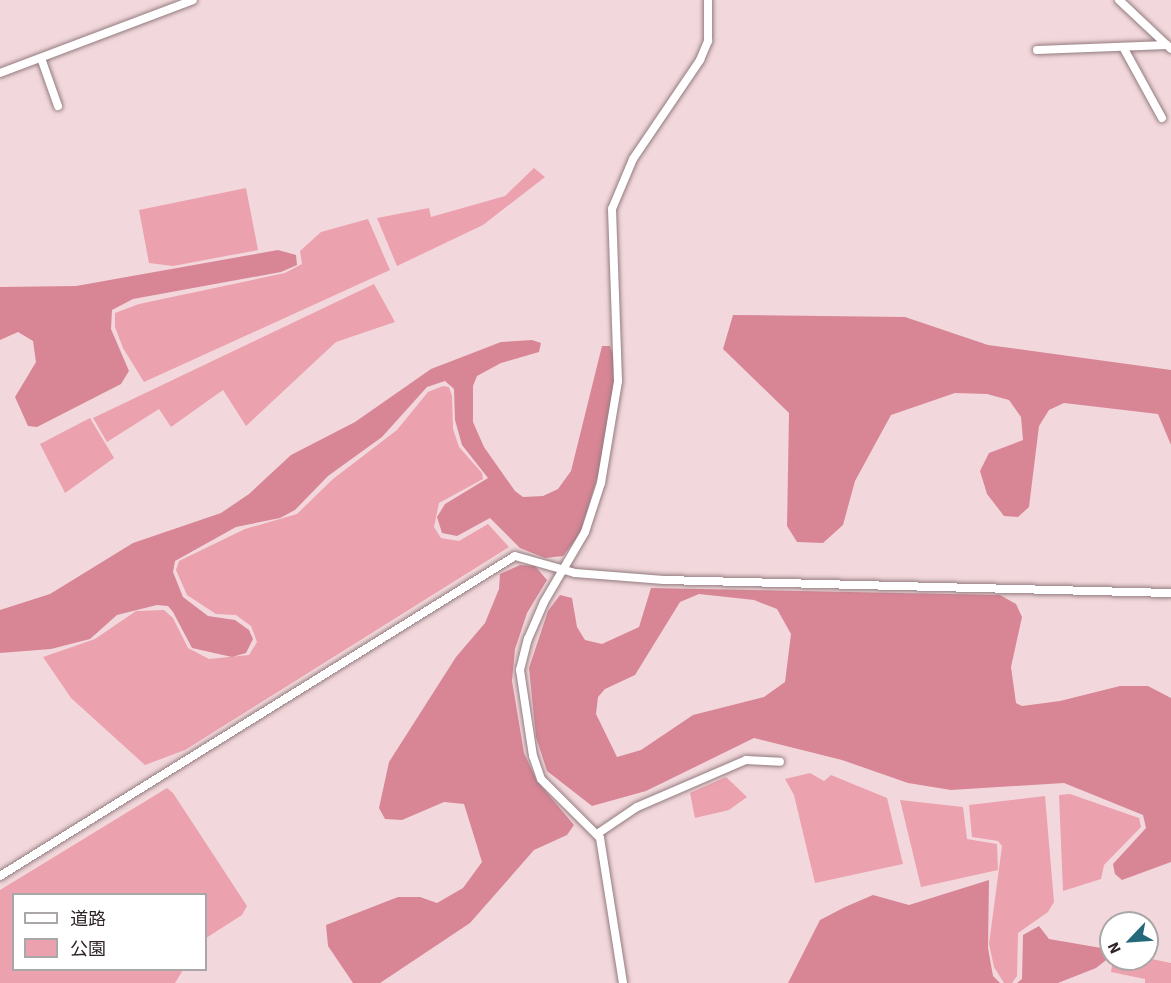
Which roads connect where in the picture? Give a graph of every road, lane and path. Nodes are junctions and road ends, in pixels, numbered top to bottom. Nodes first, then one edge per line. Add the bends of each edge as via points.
1 (193, 0) edge
2 (708, 0) edge
3 (1119, 0) edge
4 (1123, 47) junction
5 (1169, 47) edge
6 (1037, 50) dead end
7 (41, 58) junction
8 (0, 73) edge
9 (58, 105) dead end
10 (1162, 118) dead end
11 (565, 571) junction
12 (1171, 593) edge
13 (780, 762) dead end
14 (597, 834) junction
15 (0, 876) edge
16 (623, 983) edge

1 - 7 street
2 - 11 street via 708,41 700,60 633,159 612,209 618,381 593,512
3 - 5 street
4 - 5 street
4 - 6 street
4 - 10 street
7 - 8 street
7 - 9 street
11 - 12 street via 746,585
11 - 14 street via 544,602 528,639 520,670 524,708 541,779
11 - 15 street via 515,556
13 - 14 street via 746,760 637,807
14 - 16 street

